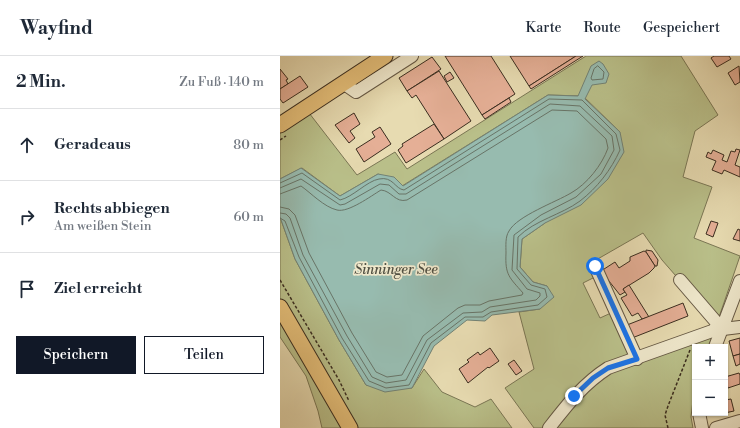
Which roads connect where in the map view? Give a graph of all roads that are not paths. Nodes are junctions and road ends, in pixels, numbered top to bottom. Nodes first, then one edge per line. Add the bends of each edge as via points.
1 (385, 56) edge
2 (412, 56) edge
3 (343, 83) junction
4 (280, 124) edge
5 (595, 266) dead end
6 (680, 280) dead end
7 (740, 281) edge
8 (280, 307) edge
9 (740, 327) edge
10 (718, 330) junction
11 (716, 344) edge
12 (637, 359) junction
13 (700, 416) edge
14 (740, 421) edge
15 (350, 428) edge
16 (549, 428) edge
17 (702, 428) edge
18 (716, 428) edge

1 - 3 main road
2 - 3 street via 356,92
3 - 4 main road
5 - 12 street
6 - 10 street via 717,323
7 - 10 street
8 - 15 main road
9 - 10 street
10 - 11 street
10 - 12 street
12 - 16 street via 608,368 593,378 574,396
13 - 17 street
14 - 18 street

